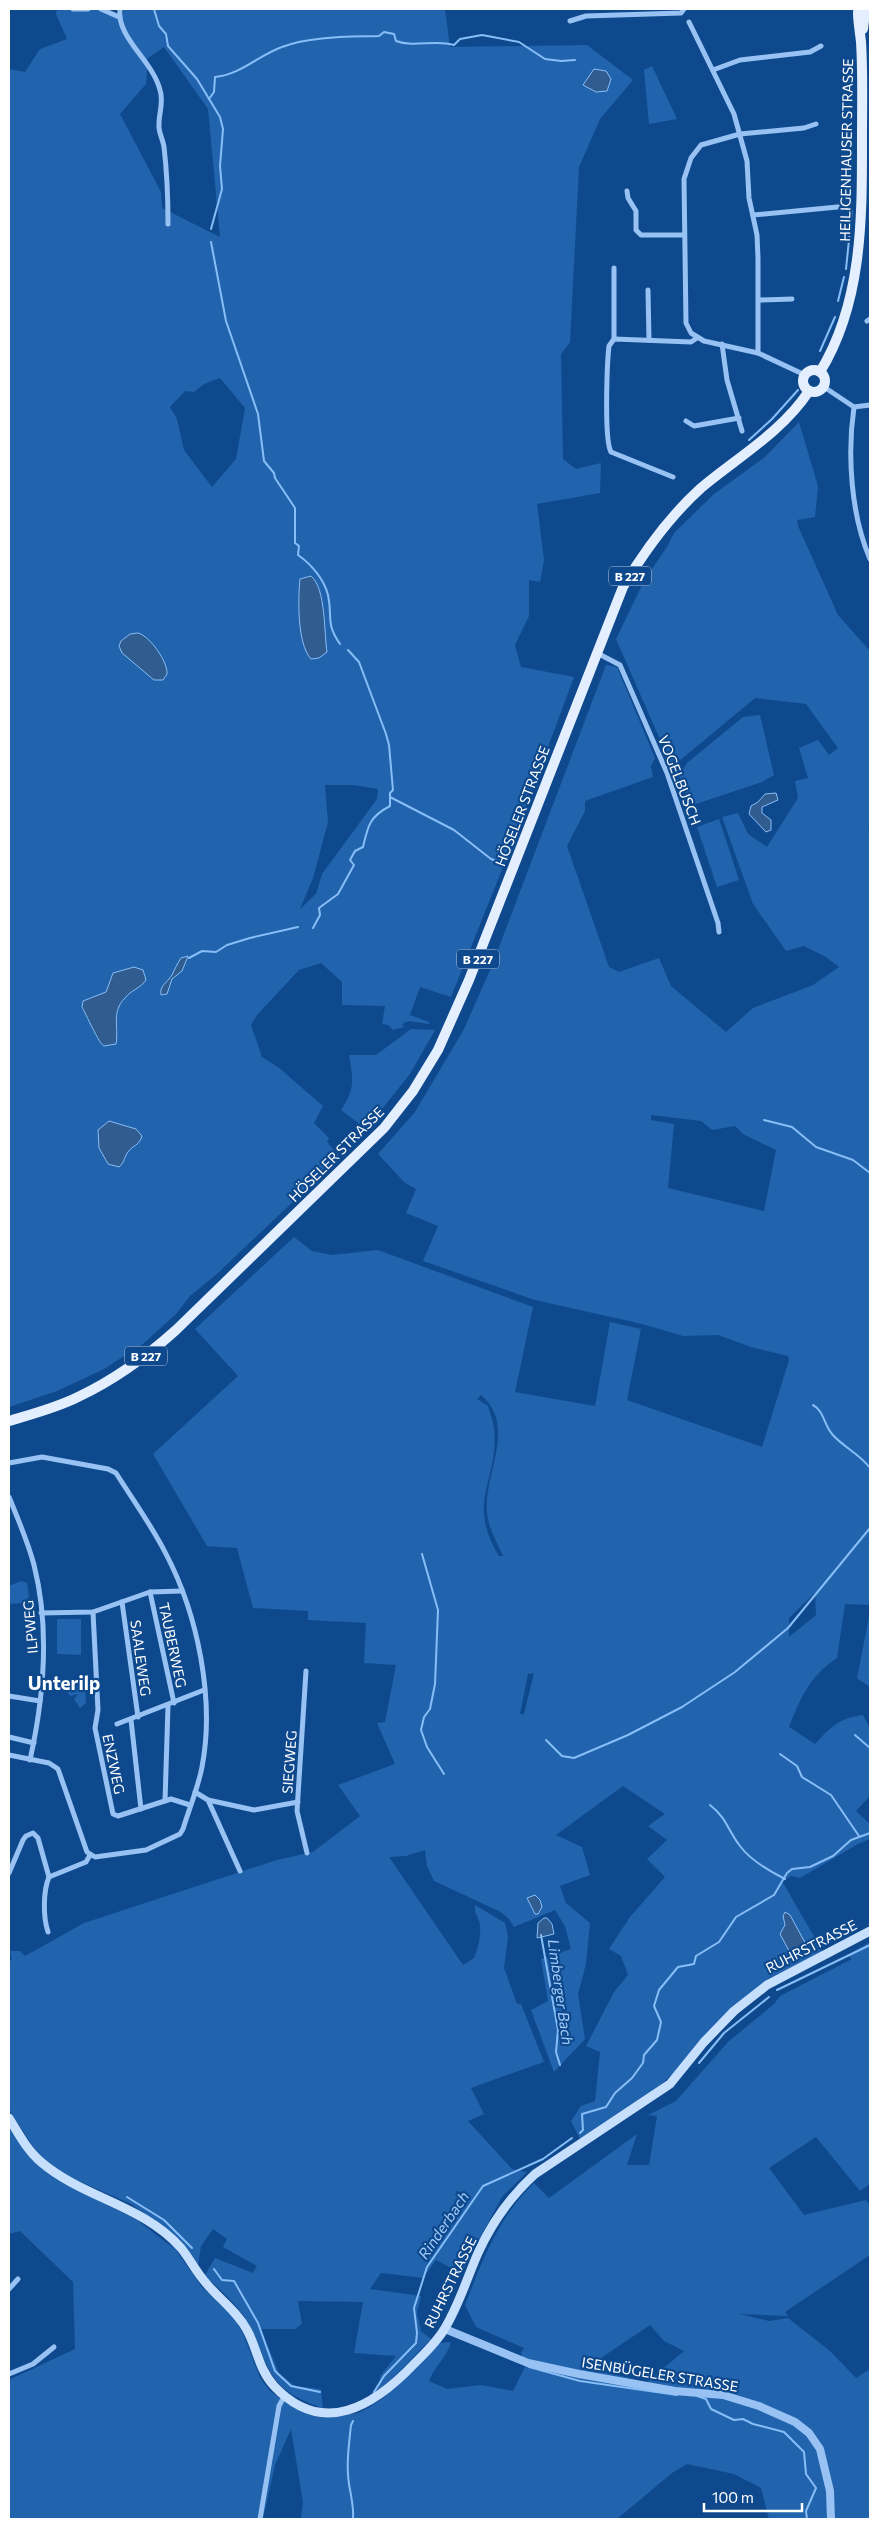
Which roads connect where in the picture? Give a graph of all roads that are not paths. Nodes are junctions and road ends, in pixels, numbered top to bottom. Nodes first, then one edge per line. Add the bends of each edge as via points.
1 (73, 9) edge
2 (88, 9) edge
3 (101, 9) edge
4 (120, 9) edge
5 (684, 10) edge
6 (862, 11) edge
7 (119, 17) junction
8 (570, 21) dead end
9 (689, 22) dead end
10 (821, 46) dead end
11 (713, 70) junction
12 (816, 124) dead end
13 (740, 134) junction
14 (627, 191) dead end
15 (848, 206) dead end
16 (753, 215) junction
17 (168, 224) dead end
18 (684, 235) junction
19 (614, 268) dead end
20 (648, 290) dead end
21 (792, 299) dead end
22 (760, 300) junction
23 (697, 338) junction
24 (614, 339) junction
25 (650, 340) junction
26 (722, 344) junction
27 (758, 353) junction
28 (820, 372) junction
29 (805, 375) junction
30 (824, 387) junction
31 (809, 391) junction
32 (870, 405) edge
33 (854, 408) junction
34 (739, 418) junction
35 (686, 421) dead end
36 (742, 432) dead end
37 (673, 477) dead end
38 (870, 559) edge
39 (596, 653) junction
40 (719, 932) dead end
41 (9, 1421) edge
42 (9, 1464) edge
43 (9, 1497) edge
44 (182, 1591) junction
45 (150, 1592) junction
46 (122, 1602) junction
47 (92, 1612) junction
48 (41, 1613) junction
49 (306, 1672) dead end
50 (204, 1690) junction
51 (9, 1696) edge
52 (40, 1701) junction
53 (174, 1703) junction
54 (168, 1706) junction
55 (138, 1717) junction
56 (131, 1720) junction
57 (117, 1724) dead end
58 (9, 1738) edge
59 (34, 1743) junction
60 (9, 1755) edge
61 (30, 1760) junction
62 (195, 1792) junction
63 (208, 1800) junction
64 (165, 1802) junction
65 (298, 1802) junction
66 (190, 1805) junction
67 (141, 1809) junction
68 (307, 1853) dead end
69 (90, 1855) junction
70 (240, 1870) dead end
71 (9, 1873) edge
72 (49, 1877) junction
73 (870, 1931) edge
74 (48, 1932) dead end
75 (9, 2118) edge
76 (18, 2279) dead end
77 (9, 2289) edge
78 (445, 2329) junction
79 (54, 2347) dead end
80 (9, 2374) edge
81 (285, 2396) junction
82 (260, 2519) edge
83 (831, 2519) edge

1 - 2 street
3 - 7 street
4 - 7 street
5 - 8 street via 586,16
6 - 28 main road, HEILIGENHAUSER STRASSE via 858,253 846,311
7 - 17 street via 128,38 153,71 160,90 162,106 158,126 164,146
9 - 11 street
10 - 11 street via 810,52 740,60
11 - 13 street
12 - 13 street
13 - 16 street via 747,161
13 - 18 street via 701,145 692,158 684,179
14 - 18 street via 636,211 636,230 641,235
15 - 16 street
16 - 22 street
18 - 23 street via 686,323
19 - 24 street
20 - 25 street
21 - 22 street
22 - 27 street
23 - 25 street via 691,342
23 - 26 street
24 - 25 street
24 - 37 street via 609,346 607,360 608,446 611,452
26 - 27 street
26 - 34 street via 727,380
27 - 29 street
28 - 29 main road via 812,370
28 - 30 main road via 825,379
29 - 31 main road via 804,384
30 - 31 main road via 816,392
30 - 33 street
31 - 39 main road, B 227 via 765,439 702,488 661,530 623,587
32 - 33 street
33 - 38 street via 855,517
34 - 35 street via 694,426
34 - 36 street
39 - 40 street, VOGELBUSCH via 620,665 667,773
39 - 41 main road, HÖSELER STRASSE / B 227 via 457,1010 438,1050 401,1106 352,1160 146,1356 77,1398
42 - 44 street via 42,1457 116,1473 167,1554
43 - 48 street, ILPWEG via 35,1567
44 - 45 street
44 - 50 street via 194,1626
45 - 46 street
45 - 53 street, TAUBERWEG
46 - 47 street
46 - 55 street, SAALEWEG
47 - 48 street
47 - 67 street, ENZWEG via 98,1710 95,1728 113,1814 118,1816
48 - 52 street, ILPWEG via 44,1665
49 - 65 street, SIEGWEG
50 - 53 street
50 - 62 street via 206,1743
51 - 52 street
52 - 59 street, ILPWEG
53 - 54 street
54 - 55 street
54 - 64 street
55 - 56 street
56 - 57 street
56 - 67 street
58 - 59 street
59 - 61 street, ILPWEG
60 - 61 street
61 - 69 street via 58,1769
62 - 63 street
62 - 66 street
63 - 65 street via 254,1810
63 - 70 street
64 - 66 street, ENZWEG via 171,1799
64 - 67 street, ENZWEG
65 - 68 street, SIEGWEG via 297,1811
66 - 69 street via 180,1834 146,1850 96,1857
69 - 72 street via 86,1862
71 - 72 street via 23,1840 33,1833 38,1838
72 - 74 street via 45,1923
73 - 78 main road, RUHRSTRASSE via 767,1984 734,2011 670,2084 535,2174 499,2214
75 - 81 main road, RUHRSTRASSE via 40,2161 62,2177 136,2213 180,2248 248,2330 264,2373
76 - 77 street
78 - 81 main road, RUHRSTRASSE via 436,2342 381,2395 350,2411 314,2411
78 - 83 street, ISENBÜGELER STRASSE via 528,2363 675,2391 723,2395 795,2422 809,2432 820,2449 828,2483
79 - 80 street via 33,2364
81 - 82 street via 279,2406

